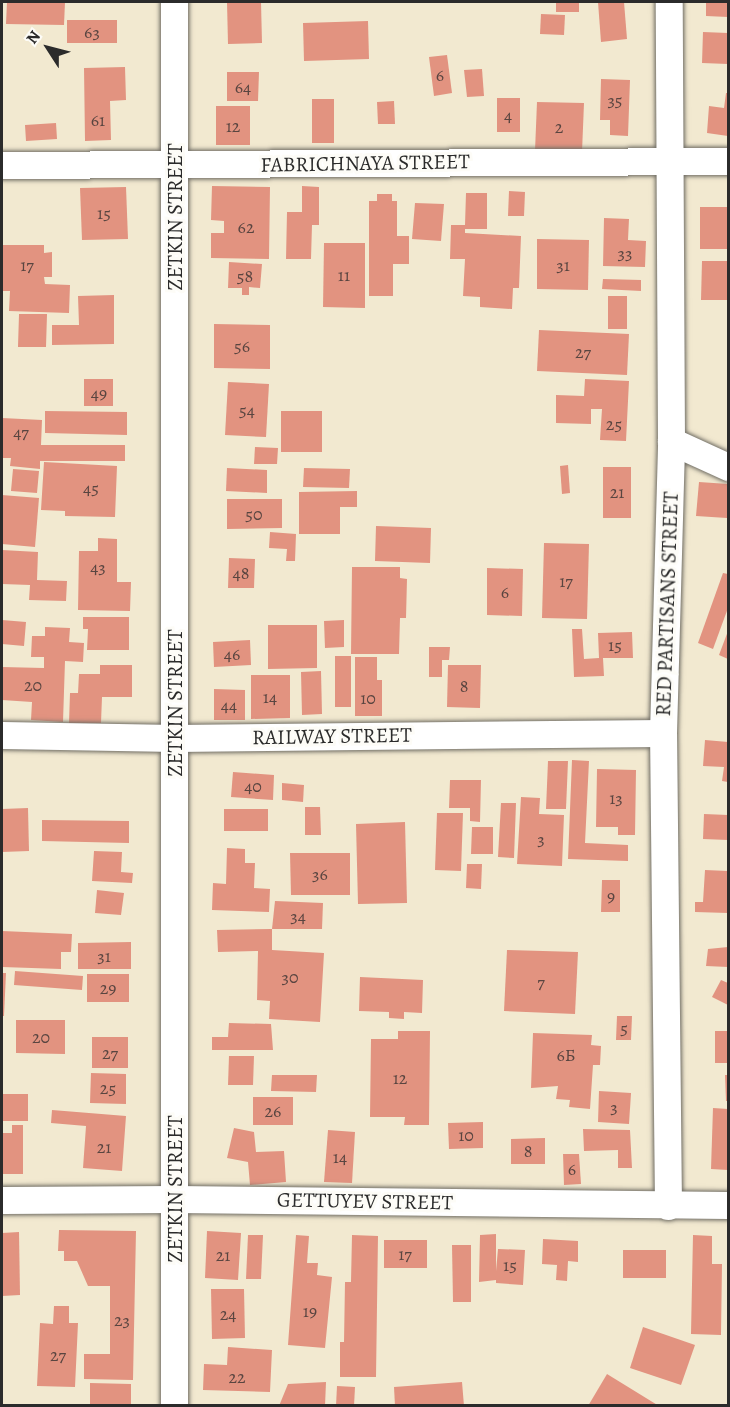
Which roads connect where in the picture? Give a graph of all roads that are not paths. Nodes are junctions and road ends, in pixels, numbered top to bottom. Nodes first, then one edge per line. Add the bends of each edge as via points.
1 (174, 2) edge
2 (669, 2) edge
3 (671, 160) junction
4 (729, 161) edge
5 (2, 165) edge
6 (176, 166) junction
7 (671, 441) junction
8 (729, 467) edge
9 (663, 733) junction
10 (2, 735) edge
11 (175, 738) junction
12 (176, 1199) junction
13 (2, 1200) edge
14 (729, 1205) edge
15 (668, 1206) junction
16 (174, 1406) edge

1 - 6 street, ZETKIN STREET
2 - 3 street, RED PARTISANS STREET
3 - 4 street, FABRICHNAYA STREET
3 - 6 street, FABRICHNAYA STREET
3 - 7 street, RED PARTISANS STREET
5 - 6 street, FABRICHNAYA STREET
6 - 11 street, ZETKIN STREET
7 - 8 street
7 - 9 street, RED PARTISANS STREET
9 - 11 street, RAILWAY STREET
9 - 15 street, RED PARTISANS STREET
10 - 11 street, RAILWAY STREET
11 - 12 street, ZETKIN STREET
12 - 13 street, GETTUYEV STREET
12 - 15 street, GETTUYEV STREET
12 - 16 street, ZETKIN STREET
14 - 15 street, GETTUYEV STREET

